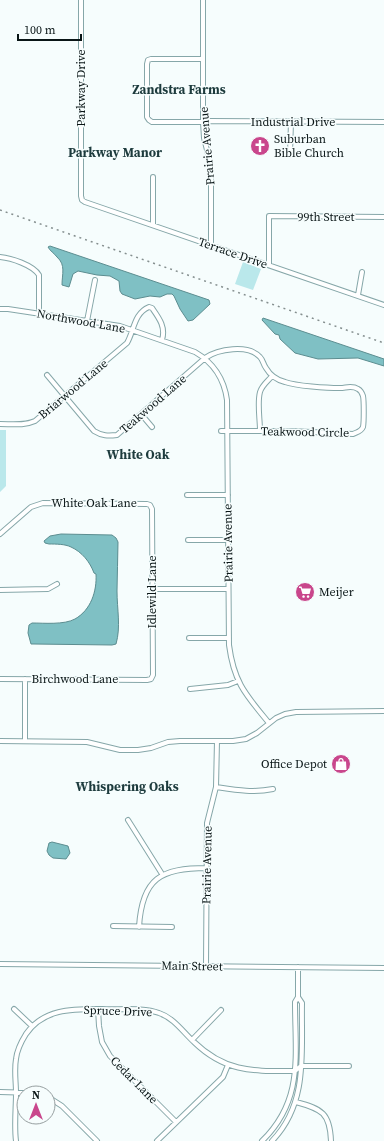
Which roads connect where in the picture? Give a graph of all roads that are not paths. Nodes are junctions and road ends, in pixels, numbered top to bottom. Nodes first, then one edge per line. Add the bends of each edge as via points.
1 (81, 0) edge
2 (203, 0) edge
3 (202, 59) junction
4 (203, 122) junction
5 (291, 122) junction
6 (384, 122) edge
7 (290, 152) dead end
8 (153, 177) dead end
9 (82, 200) joint
10 (384, 217) edge
11 (153, 225) junction
12 (211, 245) junction
13 (0, 257) edge
14 (269, 265) junction
15 (362, 272) dead end
16 (96, 280) dead end
17 (358, 295) junction
18 (384, 305) edge
19 (0, 309) edge
20 (39, 313) junction
21 (87, 321) junction
22 (132, 330) junction
23 (162, 340) junction
24 (206, 358) junction
25 (47, 375) dead end
26 (272, 376) junction
27 (64, 396) junction
28 (141, 414) junction
29 (0, 424) edge
30 (152, 427) dead end
31 (221, 431) dead end
32 (227, 431) junction
33 (260, 431) junction
34 (187, 495) dead end
35 (228, 495) junction
36 (150, 505) joint
37 (0, 534) edge
38 (188, 540) dead end
39 (228, 540) junction
40 (57, 584) dead end
41 (152, 589) junction
42 (228, 589) junction
43 (0, 590) edge
44 (189, 638) dead end
45 (229, 638) junction
46 (0, 678) edge
47 (151, 678) joint
48 (25, 679) junction
49 (238, 681) junction
50 (190, 689) dead end
51 (384, 711) edge
52 (269, 723) junction
53 (0, 741) edge
54 (25, 741) junction
55 (217, 741) junction
56 (216, 787) junction
57 (273, 789) dead end
58 (128, 820) dead end
59 (207, 868) junction
60 (162, 874) junction
61 (112, 926) dead end
62 (140, 927) junction
63 (172, 927) dead end
64 (0, 964) edge
65 (206, 966) junction
66 (298, 967) junction
67 (384, 968) edge
68 (298, 997) junction
69 (14, 1009) dead end
70 (98, 1009) junction
71 (221, 1010) dead end
72 (32, 1026) junction
73 (192, 1040) junction
74 (228, 1065) junction
75 (301, 1066) junction
76 (349, 1066) dead end
77 (295, 1071) junction
78 (16, 1085) edge
79 (0, 1092) edge
80 (16, 1092) edge
81 (56, 1102) edge
82 (296, 1102) junction
83 (176, 1122) junction
84 (16, 1125) edge
85 (16, 1141) edge
86 (97, 1141) edge
87 (157, 1141) edge
88 (262, 1141) edge
89 (272, 1141) edge
90 (331, 1141) edge

1 - 9 street, Parkway Drive
2 - 3 street, Prairie Avenue
3 - 4 street, Prairie Avenue
3 - 4 street, Industrial Drive via 148,60 147,117 152,122
4 - 5 street, Industrial Drive
4 - 12 street, Prairie Avenue via 211,166
5 - 6 street, Industrial Drive
5 - 7 street
8 - 11 street
9 - 11 street, Terrace Drive
10 - 14 street, 99th Street via 269,216
11 - 12 street, Terrace Drive
12 - 14 street, Terrace Drive
13 - 20 street via 37,270
14 - 17 street, Terrace Drive
15 - 17 street
16 - 21 street
17 - 18 street, Terrace Drive
19 - 20 street, Northwood Lane
20 - 21 street, Northwood Lane
21 - 22 street, Northwood Lane
22 - 23 street, Northwood Lane
22 - 23 street, Briarwood Lane via 136,319 149,307 164,328
22 - 27 street, Briarwood Lane via 127,343
23 - 24 street, Northwood Lane
24 - 26 street via 220,350 247,350 258,355
24 - 28 street, Teakwood Lane
24 - 32 street, Prairie Avenue via 226,389
25 - 27 street, Teakwood Lane
26 - 33 street via 260,391
26 - 33 street, Teakwood Circle via 290,384 357,388 363,397 363,427 353,434
27 - 28 street, Teakwood Lane via 94,431 101,435 117,435
27 - 29 street, Briarwood Lane via 29,424
28 - 30 street
31 - 32 street, Teakwood Circle
32 - 33 street, Teakwood Circle
32 - 35 street, Prairie Avenue
34 - 35 street
35 - 39 street, Prairie Avenue
36 - 37 street, White Oak Lane via 43,503 31,507
36 - 41 street, Idlewild Lane
38 - 39 street
39 - 42 street, Prairie Avenue
40 - 43 street via 48,590
41 - 42 street
41 - 47 street, Idlewild Lane
42 - 45 street, Prairie Avenue
44 - 45 street
45 - 49 street, Prairie Avenue via 231,661
46 - 48 street, Birchwood Lane
47 - 48 street, Birchwood Lane
48 - 54 street
49 - 50 street via 228,685
49 - 52 street, Prairie Avenue via 245,694
51 - 52 street via 296,712 285,714
52 - 55 street via 246,739
53 - 54 street
54 - 55 street via 87,742 120,750 138,750 168,742
55 - 56 street, Prairie Avenue
56 - 57 street via 245,792
56 - 59 street, Prairie Avenue via 207,823
58 - 60 street
59 - 60 street via 174,870
59 - 65 street, Prairie Avenue
60 - 62 street via 143,897
61 - 62 street
62 - 63 street
64 - 65 street, Main Street
65 - 66 street, Main Street
66 - 67 street, Main Street
66 - 68 street
68 - 75 street via 302,1003
68 - 77 street via 295,1002
69 - 72 street
70 - 72 street, Spruce Drive via 69,1009 56,1012
70 - 73 street, Spruce Drive via 145,1010 160,1013 173,1021
70 - 83 street, Cedar Lane via 102,1042 110,1056
71 - 73 street
72 - 78 street via 17,1053
73 - 74 street, Spruce Drive via 201,1049
74 - 77 street, Spruce Drive via 256,1071
74 - 83 street via 222,1077
75 - 76 street
75 - 77 street
75 - 82 street
77 - 88 street via 286,1109
79 - 80 street
81 - 86 street
82 - 89 street via 282,1129
82 - 90 street via 314,1107 323,1113 330,1123
83 - 87 street
84 - 85 street

